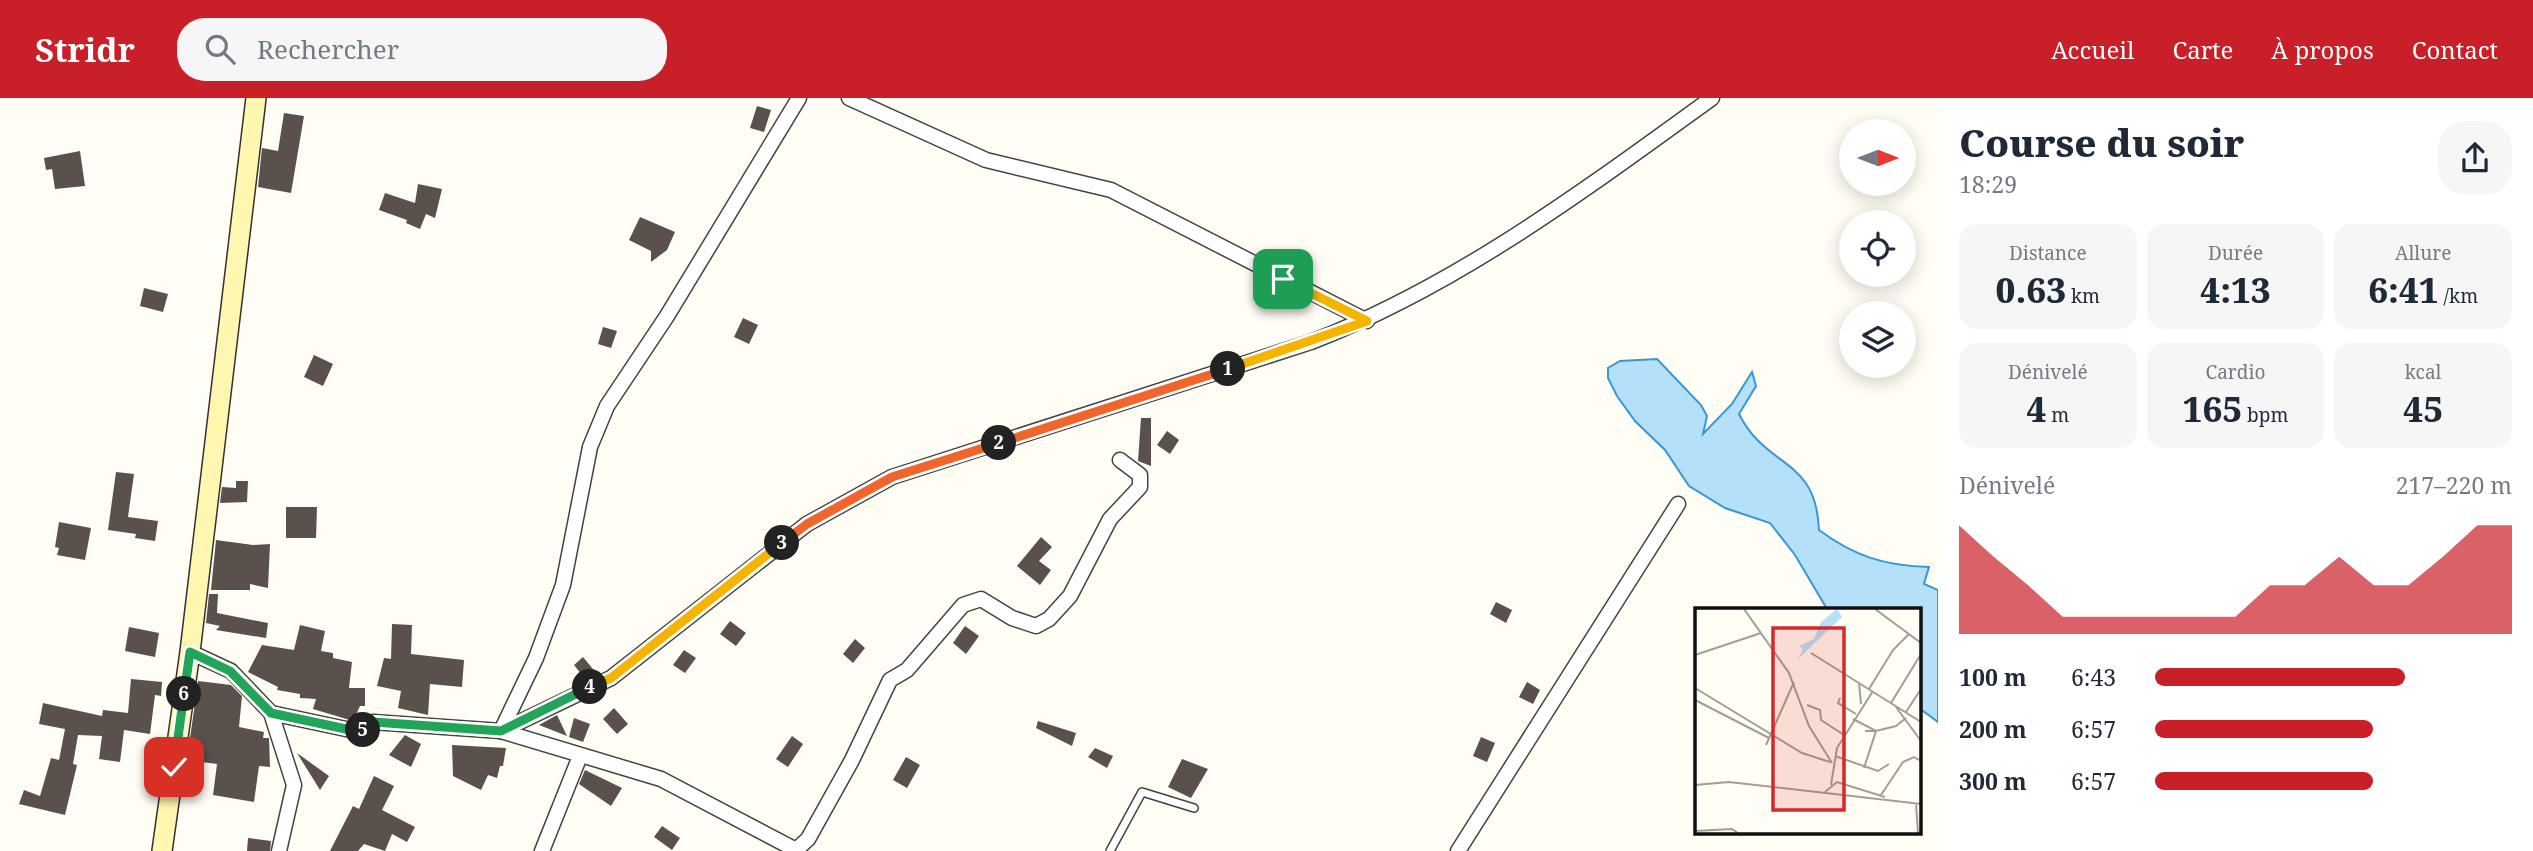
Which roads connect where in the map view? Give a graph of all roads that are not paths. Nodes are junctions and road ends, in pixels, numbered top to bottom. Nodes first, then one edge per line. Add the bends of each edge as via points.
1 (256, 98) edge
2 (799, 98) edge
3 (849, 98) edge
4 (1712, 98) edge
5 (1367, 321) junction
6 (1119, 460) dead end
7 (1678, 504) dead end
8 (190, 652) junction
9 (271, 713) junction
10 (501, 731) junction
11 (580, 756) junction
12 (1194, 808) dead end
13 (797, 850) edge
14 (162, 851) edge
15 (279, 851) edge
16 (542, 851) edge
17 (1110, 851) edge
18 (1458, 851) edge

1 - 8 main road
2 - 10 street via 607,406 590,447 563,585 536,658
3 - 5 street via 986,160 1111,190
4 - 5 street via 1614,169 1458,271
5 - 10 street via 892,477 807,524 611,678
6 - 13 street via 1140,475 1139,487 1110,519 1070,596 1049,619 1035,626 981,599 963,605 907,670 890,680 852,760 808,839
7 - 18 street
8 - 9 street via 230,671
8 - 14 main road
9 - 10 street via 360,732 373,722
9 - 15 street via 294,785
10 - 11 street
11 - 13 street via 661,779
11 - 16 street
12 - 17 lane via 1142,792

